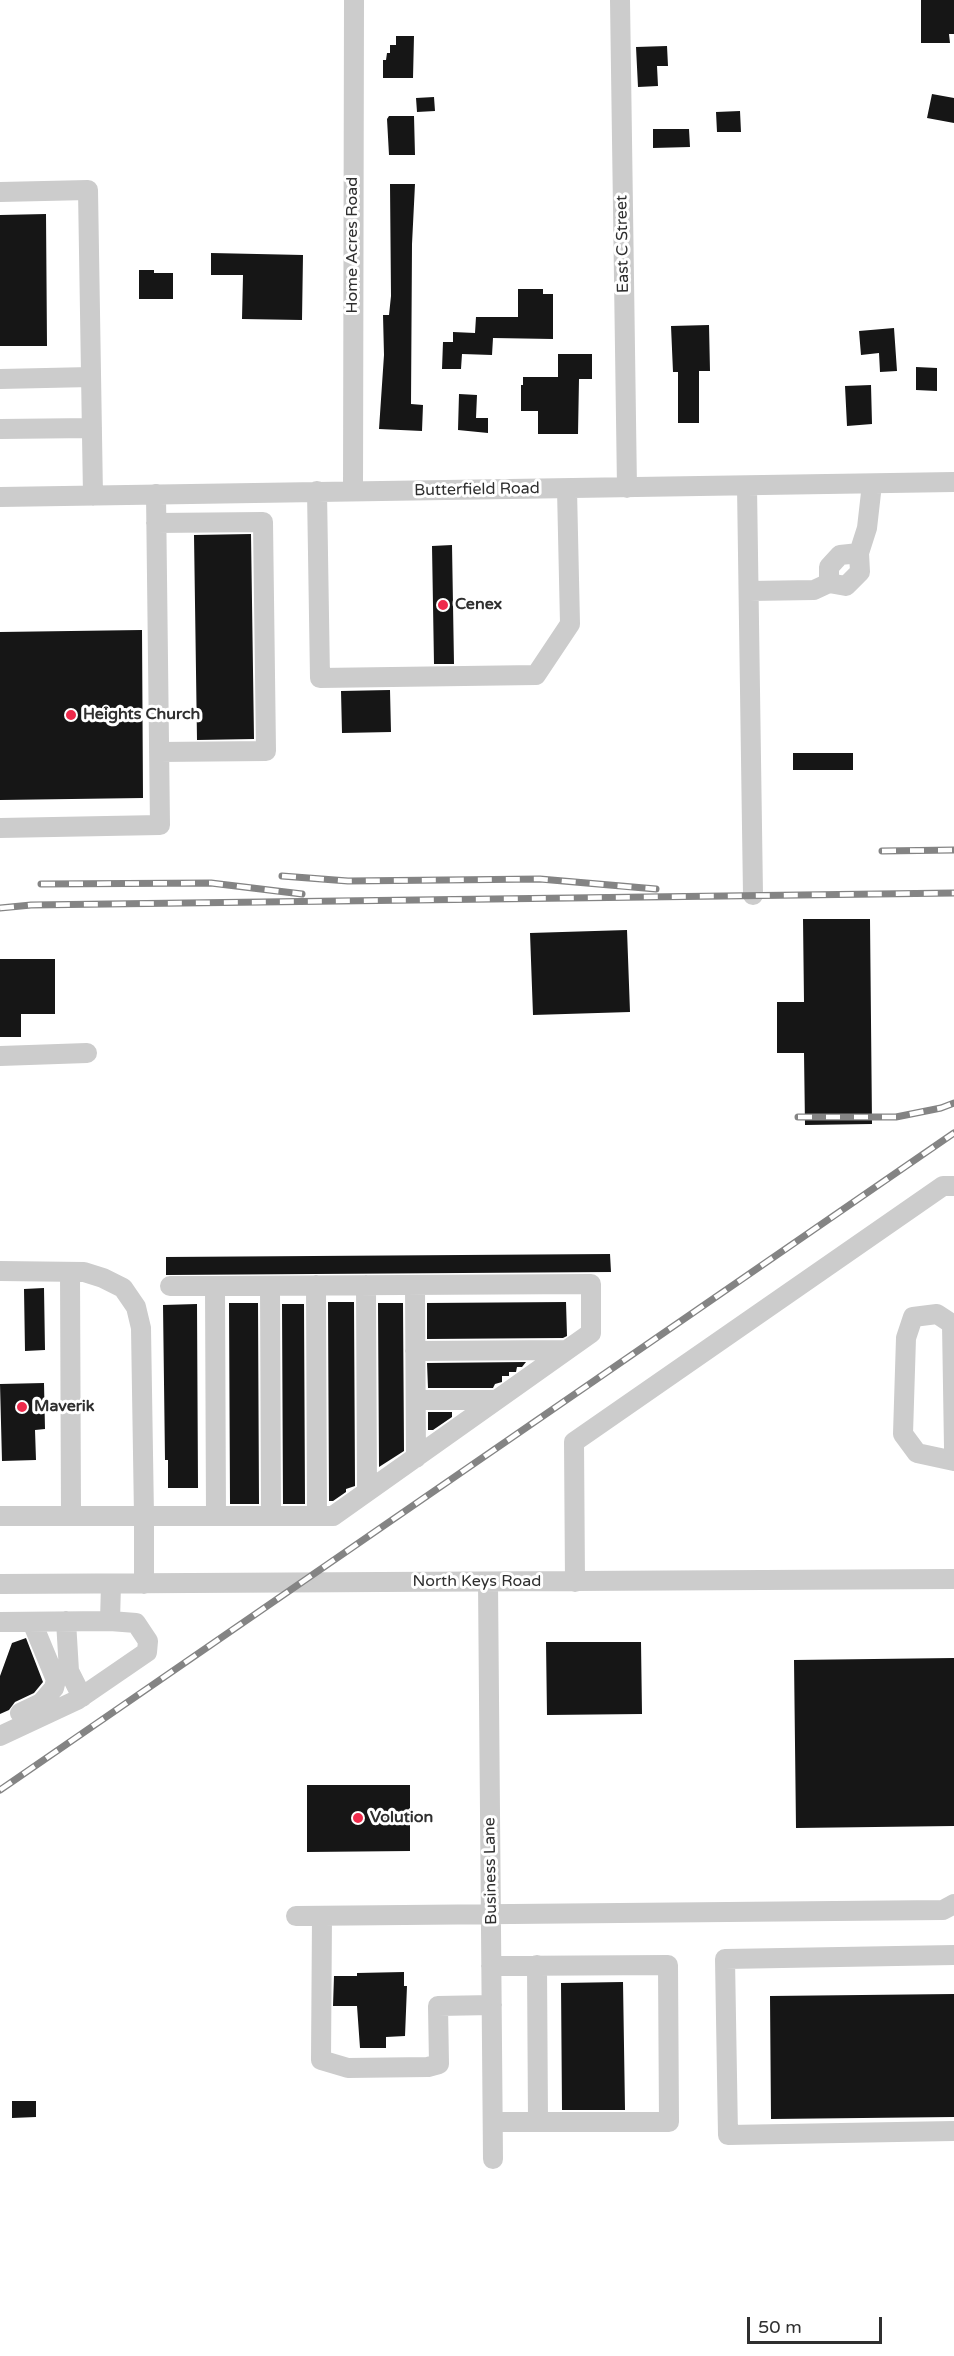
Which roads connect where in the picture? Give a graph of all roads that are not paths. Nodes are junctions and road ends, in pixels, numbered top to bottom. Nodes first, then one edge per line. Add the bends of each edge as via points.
1 (354, 0) edge
2 (620, 0) edge
3 (0, 192) edge
4 (91, 377) junction
5 (0, 379) edge
6 (92, 428) junction
7 (0, 429) edge
8 (954, 482) edge
9 (872, 484) junction
10 (747, 486) junction
11 (627, 488) junction
12 (567, 489) junction
13 (318, 491) junction
14 (353, 491) junction
15 (156, 494) junction
16 (93, 496) junction
17 (0, 497) edge
18 (156, 523) junction
19 (749, 591) junction
20 (159, 752) junction
21 (0, 828) edge
22 (753, 895) dead end
23 (87, 1053) dead end
24 (0, 1056) edge
25 (954, 1186) edge
26 (0, 1271) edge
27 (70, 1272) junction
28 (316, 1285) junction
29 (366, 1285) junction
30 (415, 1285) junction
31 (170, 1286) dead end
32 (215, 1286) junction
33 (270, 1286) junction
34 (567, 1350) junction
35 (415, 1351) junction
36 (416, 1400) junction
37 (495, 1400) junction
38 (954, 1448) edge
39 (416, 1458) junction
40 (954, 1461) edge
41 (367, 1491) junction
42 (0, 1516) edge
43 (71, 1516) junction
44 (144, 1516) junction
45 (216, 1516) junction
46 (271, 1516) junction
47 (317, 1516) junction
48 (954, 1579) edge
49 (488, 1582) junction
50 (575, 1582) junction
51 (0, 1584) edge
52 (111, 1584) junction
53 (144, 1584) junction
54 (110, 1621) junction
55 (0, 1622) edge
56 (32, 1622) junction
57 (66, 1622) junction
58 (82, 1697) junction
59 (0, 1721) edge
60 (0, 1736) edge
61 (954, 1904) edge
62 (491, 1915) junction
63 (296, 1916) dead end
64 (322, 1916) junction
65 (954, 1955) edge
66 (537, 1965) junction
67 (492, 1966) junction
68 (492, 2005) junction
69 (493, 2122) junction
70 (538, 2122) junction
71 (954, 2131) edge
72 (493, 2159) dead end

1 - 14 street, Home Acres Road
2 - 11 street, East C Street
3 - 4 street via 88,190
4 - 5 street
4 - 6 street
6 - 7 street
6 - 16 street
8 - 9 street, Butterfield Road
9 - 10 street, Butterfield Road
9 - 19 street via 867,528 859,553 860,572 846,586 829,583 813,590
10 - 11 street, Butterfield Road
10 - 19 street
11 - 12 street, Butterfield Road
12 - 13 street via 570,624 536,675 320,678
12 - 14 street, Butterfield Road
13 - 14 street, Butterfield Road
13 - 15 street, Butterfield Road
15 - 16 street, Butterfield Road
15 - 18 street
16 - 17 street, Butterfield Road
18 - 20 street
18 - 20 street via 263,522 266,751
19 - 22 street
20 - 21 street via 160,825
23 - 24 street
25 - 50 street via 943,1186 574,1442
26 - 27 street
27 - 43 street
27 - 44 street via 84,1272 123,1288 136,1307 141,1328
28 - 29 street
28 - 33 street
28 - 47 street
29 - 30 street
29 - 41 street
30 - 34 street via 591,1284 591,1333
30 - 35 street
31 - 32 street
32 - 33 street
32 - 45 street
33 - 46 street
34 - 35 street
34 - 37 street
35 - 36 street
36 - 37 street
36 - 39 street
37 - 39 street
38 - 40 street via 952,1324 937,1314 913,1317 906,1338 903,1434 917,1453
39 - 41 street
41 - 47 street via 333,1516
42 - 43 street
43 - 44 street
44 - 45 street
44 - 53 street
45 - 46 street
46 - 47 street
48 - 50 street, North Keys Road
49 - 50 street, North Keys Road
49 - 53 street, North Keys Road
49 - 62 street, Business Lane
51 - 52 street, North Keys Road
52 - 53 street, North Keys Road
52 - 54 street
54 - 57 street
54 - 58 street via 136,1623 148,1641 147,1652
55 - 56 street
56 - 57 street
56 - 59 street via 54,1675 54,1688 41,1703
57 - 58 street via 69,1671
58 - 60 street
61 - 62 street via 943,1910
62 - 64 street
62 - 67 street, Business Lane
63 - 64 street
64 - 68 street via 321,2060 348,2068 440,2064 438,2006
65 - 71 street via 724,1959 728,2135
66 - 67 street
66 - 70 street
66 - 70 street via 668,1965 669,2110 669,2122
67 - 68 street, Business Lane
68 - 69 street, Business Lane
69 - 70 street
69 - 72 street, Business Lane

